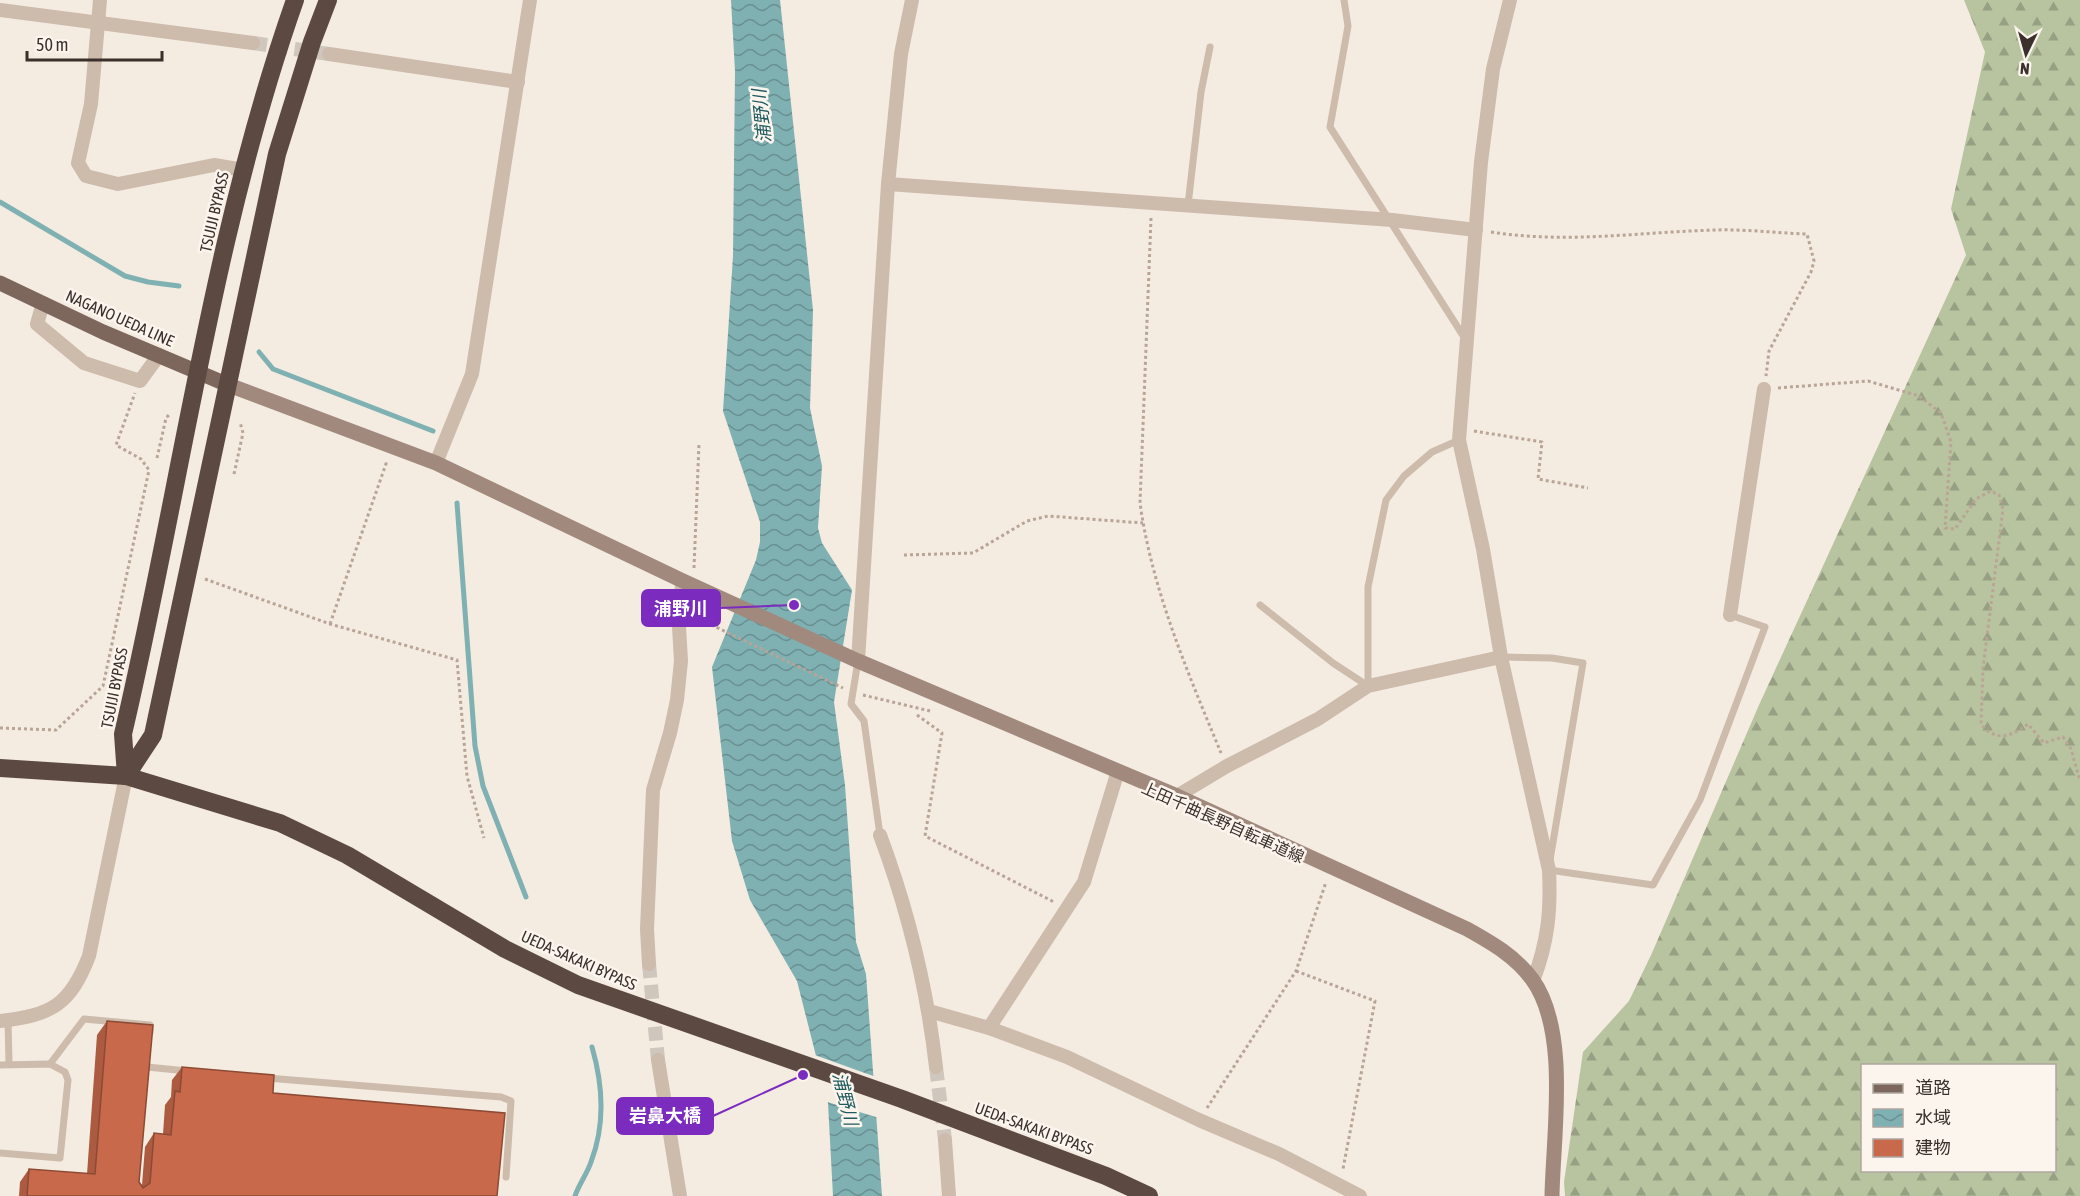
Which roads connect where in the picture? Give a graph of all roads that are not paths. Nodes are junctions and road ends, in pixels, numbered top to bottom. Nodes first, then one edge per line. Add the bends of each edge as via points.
1 (99, 0) edge
2 (295, 0) edge
3 (328, 0) edge
4 (530, 0) edge
5 (912, 0) edge
6 (1344, 0) edge
7 (1510, 0) edge
8 (0, 10) edge
9 (97, 21) junction
10 (254, 43) tunnel mouth
11 (1210, 47) dead end
12 (329, 54) tunnel mouth
13 (518, 82) junction
14 (244, 170) junction
15 (888, 184) junction
16 (1187, 207) junction
17 (1392, 220) junction
18 (1476, 230) junction
19 (0, 283) edge
20 (43, 303) junction
21 (1468, 343) junction
22 (159, 355) junction
23 (199, 372) junction
24 (226, 384) junction
25 (1764, 389) road end
26 (1460, 434) junction
27 (436, 463) junction
28 (687, 583) junction
29 (1260, 605) dead end
30 (1730, 615) joint
31 (1501, 657) junction
32 (853, 658) junction
33 (1368, 686) junction
34 (0, 768) edge
35 (1118, 771) junction
36 (126, 776) junction
37 (1177, 796) junction
38 (880, 835) joint
39 (1549, 870) junction
40 (649, 964) tunnel mouth
41 (1533, 981) junction
42 (929, 1011) junction
43 (4, 1021) edge
44 (989, 1028) junction
45 (149, 1046) edge
46 (148, 1057) edge
47 (658, 1060) tunnel mouth
48 (9, 1063) junction
49 (50, 1064) junction
50 (0, 1065) edge
51 (147, 1067) junction
52 (936, 1067) tunnel mouth
53 (193, 1071) edge
54 (262, 1077) edge
55 (146, 1079) edge
56 (945, 1140) tunnel mouth
57 (0, 1153) edge
58 (506, 1177) dead end
59 (680, 1196) edge
60 (949, 1196) edge
61 (1149, 1196) edge
62 (1360, 1196) edge
63 (1552, 1196) edge

1 - 9 street
2 - 14 highway, TSUIJI BYPASS
3 - 24 highway via 277,154
4 - 13 street
5 - 15 street via 900,54
6 - 17 lane via 1348,26 1330,127
7 - 18 street via 1493,69
8 - 9 street
9 - 10 street
9 - 14 street via 91,104 78,163 86,176 118,183 214,165
11 - 16 lane
12 - 13 street
13 - 27 street via 472,374
14 - 23 highway, TSUIJI BYPASS
15 - 16 street
15 - 32 street
16 - 17 street
17 - 18 street
17 - 21 lane
18 - 21 street
19 - 20 main road, NAGANO UEDA LINE
20 - 22 main road, NAGANO UEDA LINE
20 - 22 street via 37,324 84,363 141,381
21 - 26 street
22 - 23 main road, NAGANO UEDA LINE
23 - 24 main road, NAGANO UEDA LINE
23 - 36 highway, TSUIJI BYPASS via 123,734
24 - 27 street
24 - 36 highway via 153,735
25 - 30 street
26 - 31 street
26 - 33 lane via 1404,476 1386,500 1368,587
27 - 28 street
28 - 32 street
28 - 40 street via 678,609 681,661 677,700 652,790
29 - 33 lane
30 - 39 lane via 1765,627 1700,800 1653,885
31 - 33 street
31 - 39 street
31 - 39 lane via 1583,663
32 - 35 street
32 - 38 lane via 848,690 851,704 864,721
33 - 37 street via 1318,719
34 - 36 highway, UEDA-SAKAKI BYPASS
35 - 37 street
35 - 44 street via 1084,882
36 - 43 street via 83,972 68,998 39,1014
36 - 61 highway, UEDA-SAKAKI BYPASS via 252,813 312,837 543,969 697,1028 902,1099
37 - 41 street via 1327,875 1467,929 1503,949
38 - 42 street via 897,884
39 - 41 street via 1546,947
41 - 63 street via 1546,1008 1557,1076
42 - 44 street
42 - 52 street
43 - 48 lane
44 - 62 street via 1067,1057 1279,1154
45 - 49 lane via 150,1025 84,1019
46 - 51 lane
47 - 59 street
48 - 49 lane
48 - 50 lane
49 - 57 lane via 65,1072 68,1080 60,1158
51 - 53 lane
51 - 55 lane
54 - 58 lane via 501,1097 511,1101
56 - 60 street

